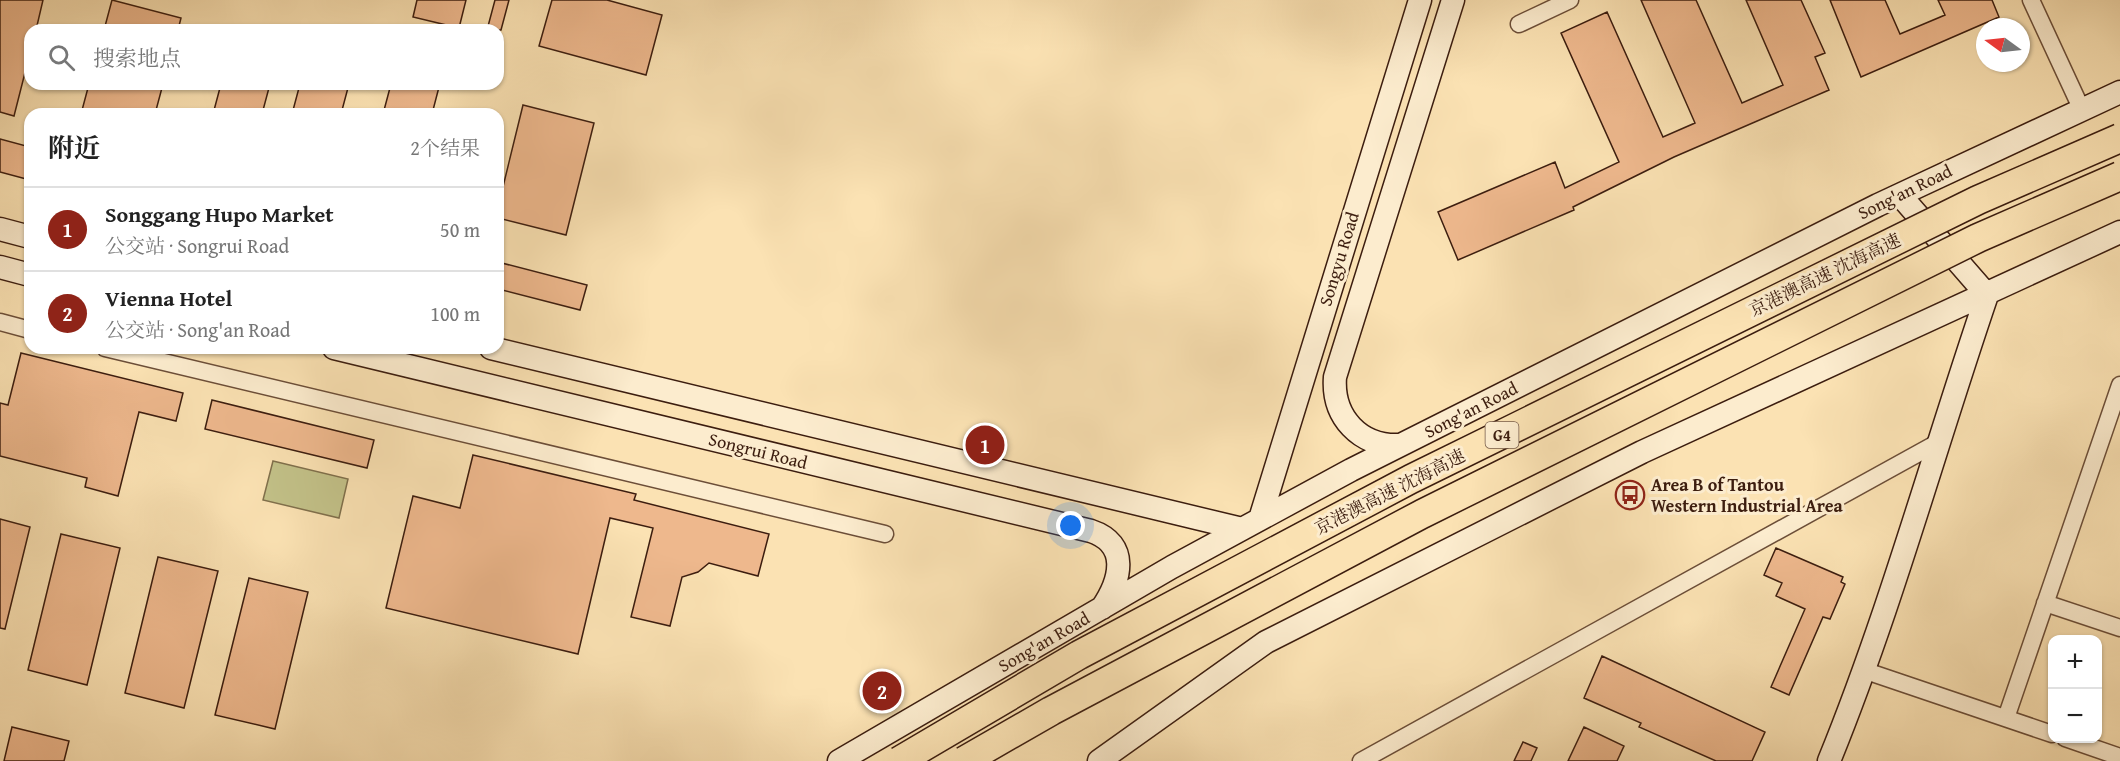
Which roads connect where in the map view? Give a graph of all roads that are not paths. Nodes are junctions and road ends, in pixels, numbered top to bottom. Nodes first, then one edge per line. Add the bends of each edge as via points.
1 (1420, 0) edge
2 (1453, 0) edge
3 (1570, 0) edge
4 (2031, 0) edge
5 (1519, 24) dead end
6 (2120, 92) edge
7 (2081, 108) junction
8 (2120, 138) edge
9 (2120, 176) edge
10 (1900, 195) junction
11 (0, 229) edge
12 (2120, 232) edge
13 (24, 235) edge
14 (0, 267) edge
15 (24, 273) edge
16 (1987, 295) junction
17 (0, 322) edge
18 (24, 328) edge
19 (504, 351) edge
20 (130, 354) edge
21 (359, 354) edge
22 (2120, 385) edge
23 (1937, 443) junction
24 (1400, 445) junction
25 (1251, 524) junction
26 (885, 534) dead end
27 (2045, 603) junction
28 (1102, 608) junction
29 (2120, 628) edge
30 (1866, 670) junction
31 (2006, 718) junction
32 (2048, 733) edge
33 (2079, 743) edge
34 (2120, 757) edge
35 (839, 761) edge
36 (899, 761) edge
37 (964, 761) edge
38 (1099, 761) edge
39 (1360, 761) edge
40 (1829, 761) edge

1 - 25 street, Songyu Road
2 - 24 street, Songyu Road via 1335,377 1336,402 1345,422 1358,434 1376,442
3 - 5 street
4 - 7 street
6 - 7 street, Song'an Road
7 - 10 street, Song'an Road
8 - 36 highway, 京港澳高速 沈海高速 / G4, bridge via 1978,200 1411,479 1079,655
9 - 37 highway, 京港澳高速 沈海高速 / G4, bridge via 1978,238 1432,509
10 - 16 street
10 - 24 street, Song'an Road
11 - 13 street
12 - 16 street
14 - 15 street
16 - 23 street
16 - 38 street via 1642,452 1266,642
17 - 18 street
19 - 25 street, Songrui Road
20 - 26 street
21 - 28 street, Songrui Road via 1091,531 1108,539 1117,552 1114,583
22 - 27 street
23 - 30 street
23 - 39 street
24 - 25 street, Song'an Road
25 - 28 street, Song'an Road
27 - 29 street
27 - 31 street
28 - 35 street, Song'an Road
30 - 31 street
30 - 40 street
31 - 32 street
33 - 34 street

